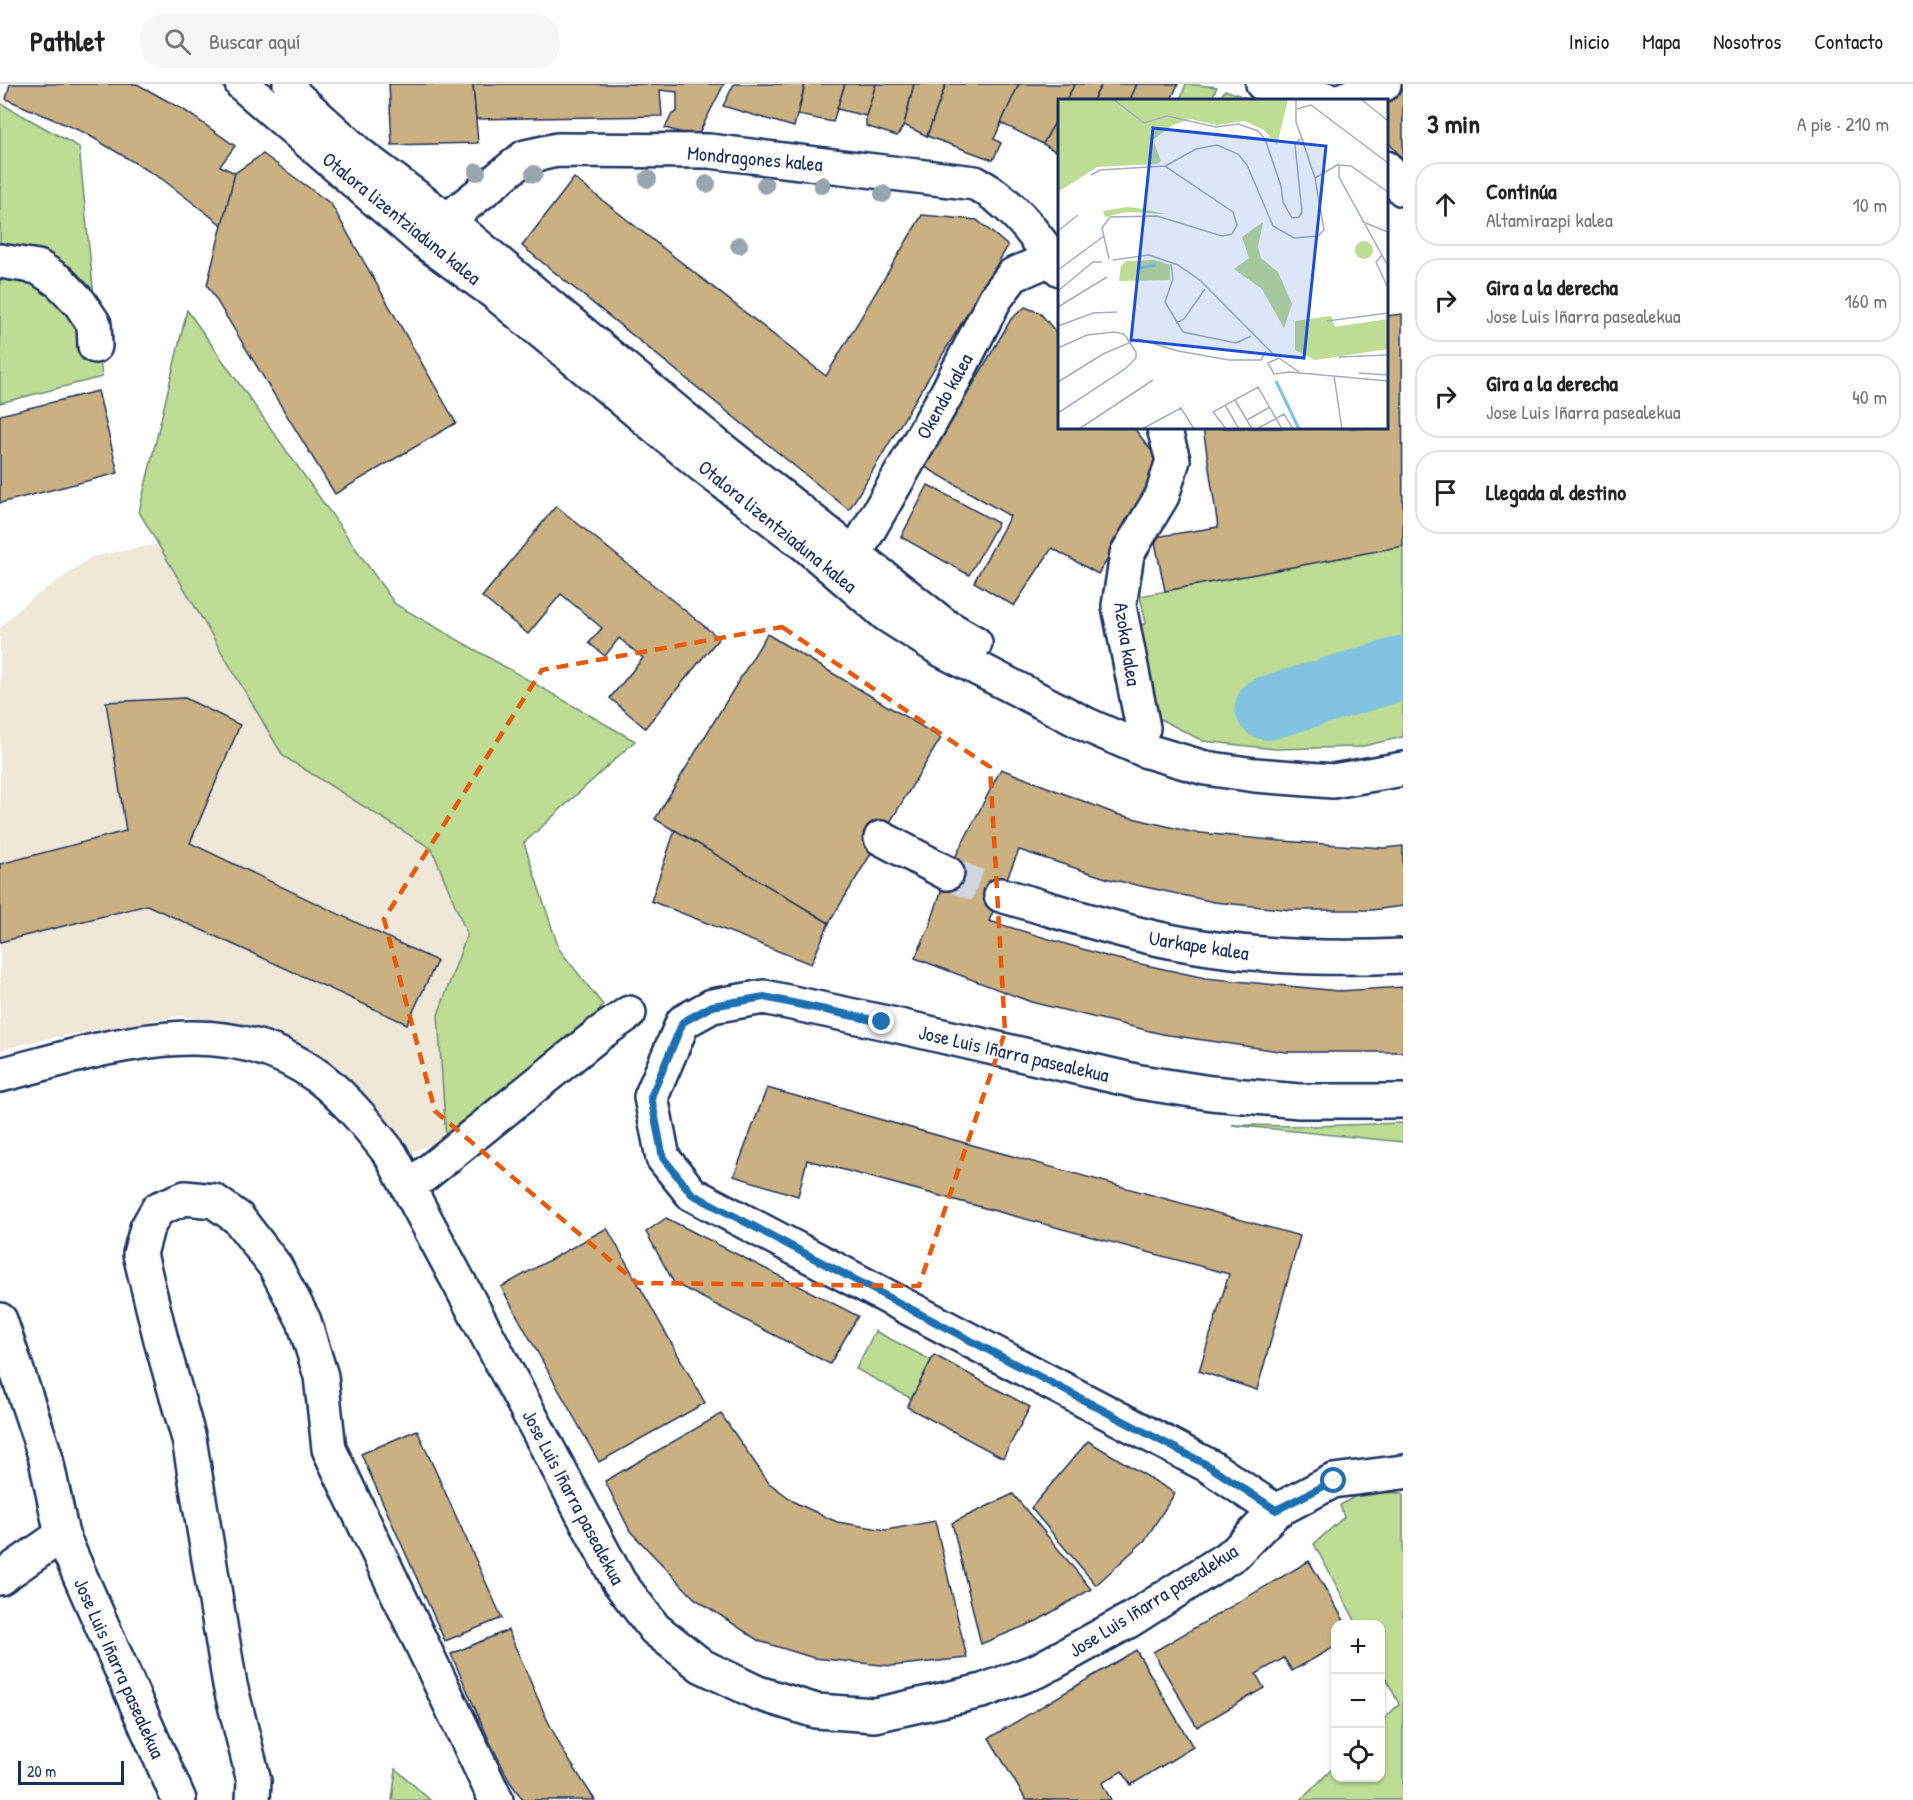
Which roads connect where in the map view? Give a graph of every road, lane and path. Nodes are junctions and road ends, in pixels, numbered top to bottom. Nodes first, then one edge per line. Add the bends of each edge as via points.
1 (242, 84) edge
2 (290, 84) edge
3 (1263, 84) edge
4 (1321, 84) edge
5 (1384, 84) edge
6 (309, 98) edge
7 (1329, 99) edge
8 (1332, 99) edge
9 (1345, 99) edge
10 (1388, 170) edge
11 (1403, 189) edge
12 (447, 220) junction
13 (0, 261) edge
14 (1056, 264) edge
15 (95, 346) dead end
16 (1164, 429) edge
17 (855, 554) junction
18 (1143, 728) junction
19 (1403, 750) edge
20 (1403, 769) edge
21 (880, 838) dead end
22 (946, 873) tunnel mouth
23 (1001, 895) tunnel mouth
24 (1403, 956) edge
25 (630, 1013) dead end
26 (0, 1075) edge
27 (1403, 1101) edge
28 (423, 1176) dead end
29 (0, 1320) edge
30 (1403, 1472) edge
31 (1276, 1510) junction
32 (62, 1535) junction
33 (0, 1578) edge
34 (179, 1800) edge
35 (252, 1800) edge
36 (496, 1800) edge

1 - 20 street, Otalora lizentziaduna kalea via 421,239 495,293 887,615 942,650 1087,725 1147,751 1205,768 1332,781
2 - 6 street, Otalora lizentziaduna kalea via 294,94
3 - 7 street
4 - 8 street
5 - 9 street
6 - 12 street, Otalora lizentziaduna kalea via 360,155
10 - 11 street
12 - 14 street, Mondragones kalea via 525,157 557,150 709,150 975,183 1017,212
12 - 17 street, Otalora lizentziaduna kalea via 716,446
13 - 15 street via 38,267 60,282 94,324
14 - 17 street, Okendo kalea via 1013,275 995,299 947,393
16 - 18 street, Azoka kalea via 1173,460 1162,496 1127,554 1119,606
17 - 18 street, Otalora lizentziaduna kalea via 944,625 1016,667
18 - 19 street, Otalora lizentziaduna kalea via 1188,745 1251,760 1327,762
21 - 22 street
23 - 24 street, Uarkape kalea via 1141,935 1247,954
25 - 28 street
26 - 31 street, Jose Luis Iñarra pasealekua via 132,1042 183,1036 232,1041 279,1055 320,1078 363,1120 391,1155 619,1582 656,1629 702,1666 758,1693 816,1711 875,1715 982,1691 1039,1670 1130,1620 1235,1553
27 - 31 street, Jose Luis Iñarra pasealekua via 1299,1101 1140,1082 764,997 712,1006 683,1022 651,1097 663,1158 692,1194 1209,1466
29 - 32 street, Jose Luis Iñarra pasealekua via 45,1455
30 - 31 street via 1334,1481
32 - 33 street
32 - 34 street, Jose Luis Iñarra pasealekua
35 - 36 street via 254,1780 230,1684 189,1439 140,1254 147,1228 158,1209 185,1198 213,1201 238,1218 275,1266 299,1312 321,1376 329,1449

